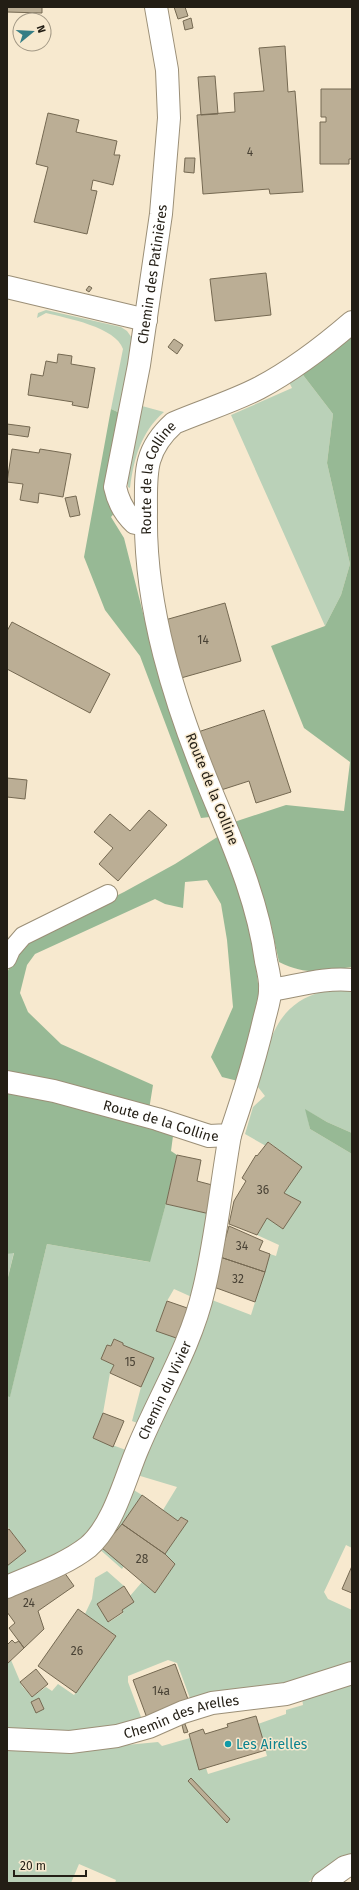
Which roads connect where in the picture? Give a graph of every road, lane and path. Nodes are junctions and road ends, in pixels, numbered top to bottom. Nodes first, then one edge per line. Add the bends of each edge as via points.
1 (156, 7) edge
2 (7, 288) edge
3 (146, 320) junction
4 (352, 322) edge
5 (146, 522) junction
6 (108, 894) dead end
7 (7, 959) edge
8 (352, 980) edge
9 (270, 990) junction
10 (7, 1082) edge
11 (230, 1135) junction
12 (7, 1586) edge
13 (352, 1673) edge
14 (7, 1739) edge
15 (352, 1865) edge
16 (323, 1883) edge

1 - 3 street, Chemin des Patinières via 167,70 169,118 161,214
2 - 3 street
3 - 5 street, Chemin des Patinières via 115,487 129,517 135,523
4 - 5 street, Route de la Colline via 326,345 289,370 258,388 174,423 164,432 152,448 149,460 146,478
5 - 9 street, Route de la Colline via 147,565 156,621 170,675 210,789 241,865 262,931
6 - 7 street via 23,936
8 - 9 street via 315,982
9 - 11 street, Route de la Colline via 261,1033
10 - 11 street, Route de la Colline via 54,1091 209,1136
11 - 12 street, Chemin du Vivier via 204,1290 183,1354 139,1444 109,1518 94,1541 82,1550 67,1560
13 - 14 street, Chemin des Arelles via 286,1694 212,1703 117,1736 70,1742
15 - 16 street

